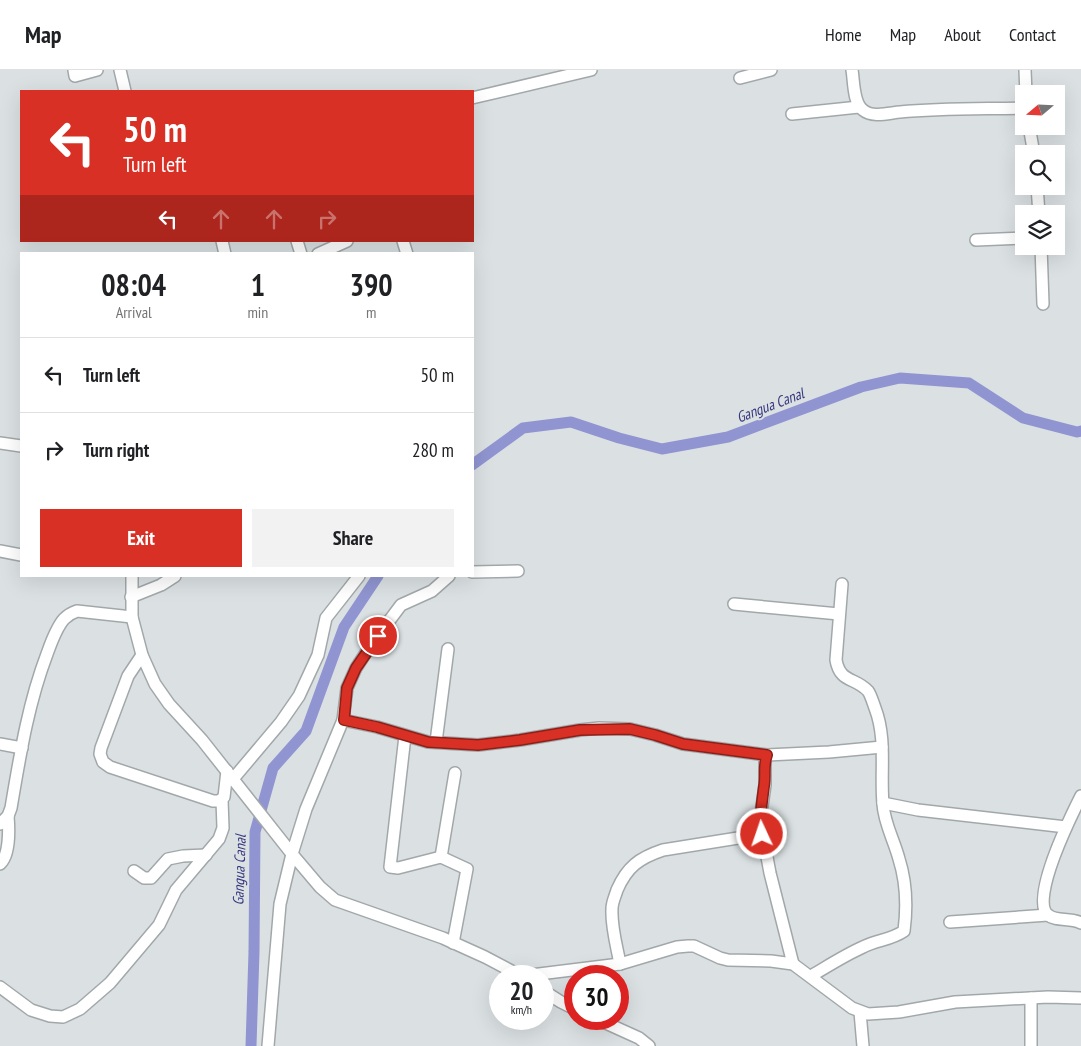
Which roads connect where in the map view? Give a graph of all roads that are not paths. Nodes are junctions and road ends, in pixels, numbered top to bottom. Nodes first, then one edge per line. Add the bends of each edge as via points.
1 (74, 70) edge
2 (97, 70) edge
3 (120, 70) edge
4 (591, 70) edge
5 (771, 70) edge
6 (852, 70) edge
7 (1025, 70) edge
8 (740, 78) dead end
9 (1026, 85) edge
10 (125, 90) edge
11 (474, 98) edge
12 (859, 106) junction
13 (1015, 108) edge
14 (792, 114) dead end
15 (1015, 238) edge
16 (976, 240) dead end
17 (345, 242) edge
18 (322, 252) edge
19 (1041, 255) edge
20 (1043, 304) dead end
21 (0, 443) edge
22 (20, 446) edge
23 (0, 551) edge
24 (20, 555) edge
25 (518, 571) dead end
26 (474, 572) edge
27 (132, 577) edge
28 (173, 577) edge
29 (358, 577) edge
30 (448, 577) edge
31 (842, 584) dead end
32 (131, 596) junction
33 (734, 604) dead end
34 (839, 614) junction
35 (132, 617) junction
36 (448, 649) dead end
37 (142, 656) junction
38 (344, 720) junction
39 (405, 736) junction
40 (436, 742) junction
41 (0, 744) edge
42 (882, 746) junction
43 (22, 748) junction
44 (767, 755) junction
45 (455, 773) dead end
46 (232, 778) junction
47 (1081, 796) edge
48 (222, 800) junction
49 (882, 803) junction
50 (4, 820) edge
51 (1066, 827) junction
52 (762, 834) junction
53 (292, 854) junction
54 (206, 855) junction
55 (441, 857) junction
56 (0, 864) edge
57 (134, 872) dead end
58 (1048, 915) junction
59 (950, 922) dead end
60 (1081, 923) edge
61 (453, 943) junction
62 (620, 964) junction
63 (793, 964) junction
64 (501, 965) edge
65 (554, 972) edge
66 (811, 976) junction
67 (0, 987) edge
68 (1031, 998) junction
69 (1081, 998) edge
70 (860, 1012) junction
71 (621, 1030) edge
72 (268, 1046) edge
73 (649, 1046) edge
74 (863, 1046) edge
75 (1031, 1046) edge

1 - 2 street via 75,76
3 - 10 street
4 - 11 street
5 - 8 street
6 - 12 street
7 - 9 street
12 - 13 street via 872,114 930,109
12 - 14 street
15 - 16 street
17 - 18 street
19 - 20 street
21 - 22 street
23 - 24 street
25 - 26 street
27 - 32 street
28 - 32 street
29 - 46 street via 329,613 318,654 292,708
30 - 38 street via 432,591 400,605 370,645 347,688
31 - 34 street
32 - 35 street
33 - 34 street
34 - 42 street via 838,667 842,675 868,692 877,711
35 - 37 street
35 - 43 street via 76,611 62,621 38,677
36 - 40 street
37 - 46 street via 169,704
37 - 48 street via 128,676 101,748 102,762 213,801
38 - 39 street
38 - 53 street via 306,809
39 - 40 street
39 - 55 street via 390,866 398,868
40 - 44 street via 478,745 580,730 630,729 683,744
41 - 43 street
42 - 44 street
42 - 49 street
43 - 50 street
44 - 52 street via 760,820
45 - 55 street
46 - 48 street
46 - 53 street
47 - 51 street
48 - 54 street via 222,834
49 - 51 street
49 - 66 street via 903,872 904,931 896,937 866,945 843,956
50 - 56 street via 9,835 5,857
51 - 58 street via 1045,888 1043,906
52 - 62 street via 663,850 630,868 612,910
52 - 63 street
53 - 61 street via 335,900
53 - 72 street via 280,904
54 - 57 street via 168,859 151,878
54 - 67 street via 176,890 159,925 110,983 80,1009 63,1017 50,1016 31,1010
55 - 61 street via 467,869
58 - 59 street
58 - 60 street
61 - 64 street
62 - 63 street via 688,946 728,960
62 - 65 street
63 - 66 street
66 - 70 street
68 - 69 street
68 - 70 street via 955,1002 899,1012
68 - 75 street
70 - 74 street
71 - 73 street

